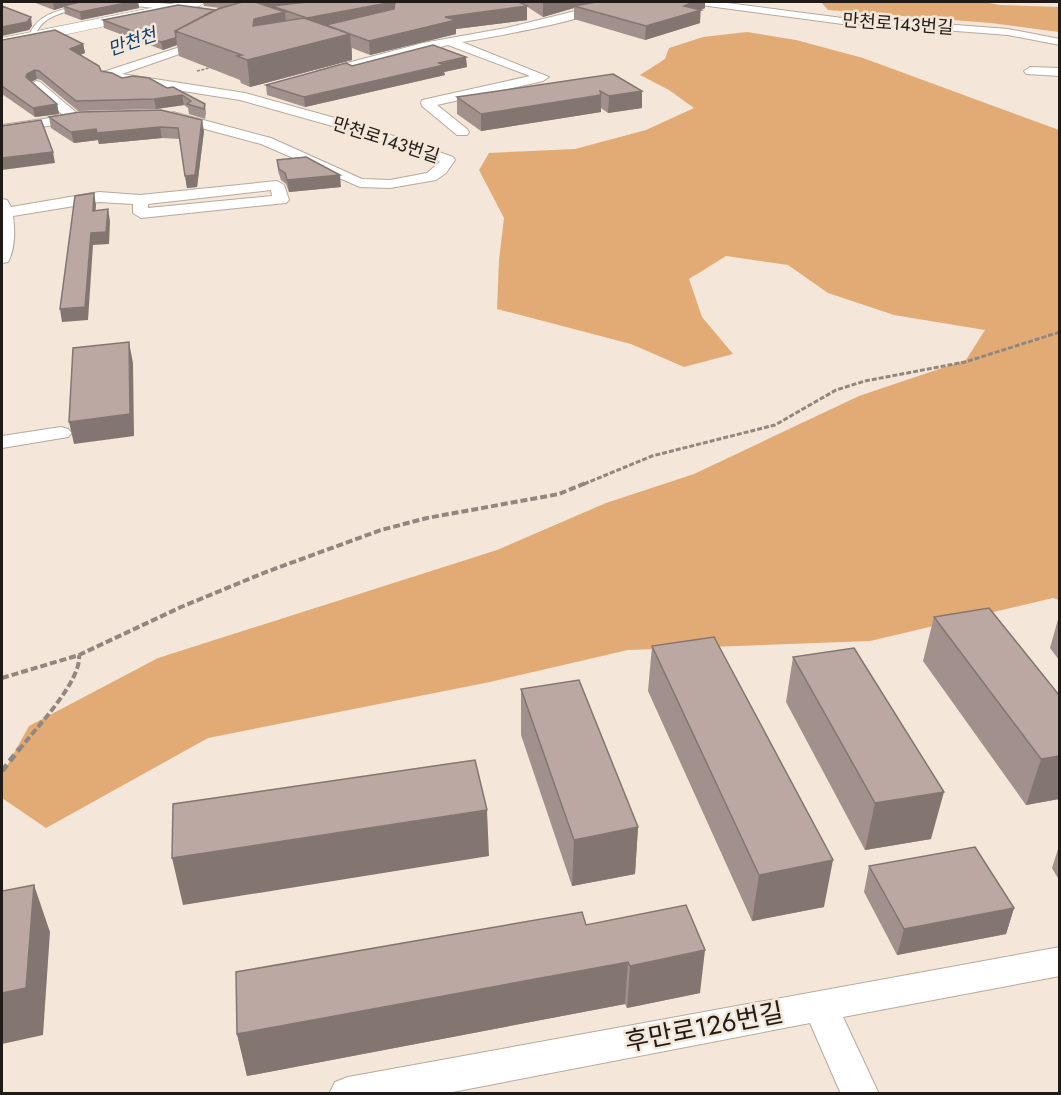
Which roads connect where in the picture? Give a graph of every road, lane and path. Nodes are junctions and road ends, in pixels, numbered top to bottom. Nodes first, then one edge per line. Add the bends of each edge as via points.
1 (113, 2) edge
2 (125, 2) edge
3 (612, 2) edge
4 (700, 2) edge
5 (92, 3) edge
6 (195, 5) edge
7 (176, 6) junction
8 (213, 12) edge
9 (219, 28) edge
10 (36, 36) junction
11 (448, 41) junction
12 (1059, 42) edge
13 (2, 43) edge
14 (351, 52) edge
15 (367, 62) junction
16 (216, 67) edge
17 (1030, 71) dead end
18 (352, 72) edge
19 (1059, 72) edge
20 (188, 73) dead end
21 (310, 77) edge
22 (36, 85) edge
23 (264, 90) edge
24 (241, 96) junction
25 (96, 116) edge
26 (75, 118) junction
27 (2, 129) edge
28 (462, 132) dead end
29 (140, 200) junction
30 (3, 208) edge
31 (2, 258) edge
32 (1059, 332) edge
33 (61, 433) dead end
34 (2, 442) edge
35 (79, 655) junction
36 (2, 678) edge
37 (2, 771) edge
38 (1059, 961) edge
39 (820, 1005) junction
40 (348, 1094) edge
41 (860, 1094) edge

1 - 2 street
2 - 7 street
3 - 11 street via 598,9 534,17 506,31
4 - 12 street, 만천로143번길 via 849,27 865,21 1000,32
5 - 10 lane via 46,19 36,27
6 - 7 street
6 - 8 street
7 - 10 street
9 - 24 street via 181,50 107,75
10 - 13 street
11 - 15 street
11 - 18 lane via 438,49
11 - 28 street, 만천로143번길 via 543,77 427,103
14 - 15 street
15 - 21 street
16 - 20 path
17 - 19 street
22 - 26 street
23 - 24 street, 만천로143번길
24 - 24 street, 만천로143번길 via 366,131 448,160 431,177 390,184 360,183 266,141 162,115
25 - 26 street
26 - 27 street
29 - 29 street via 141,213 281,200 277,185
29 - 30 street via 99,197
30 - 31 street via 7,234
32 - 35 path via 965,362 836,390 775,424 652,456 558,494 381,530 245,580
33 - 34 street
35 - 36 path
35 - 37 path via 80,663 70,684
38 - 39 street, 후만로126번길
39 - 40 street, 후만로126번길
39 - 41 street

